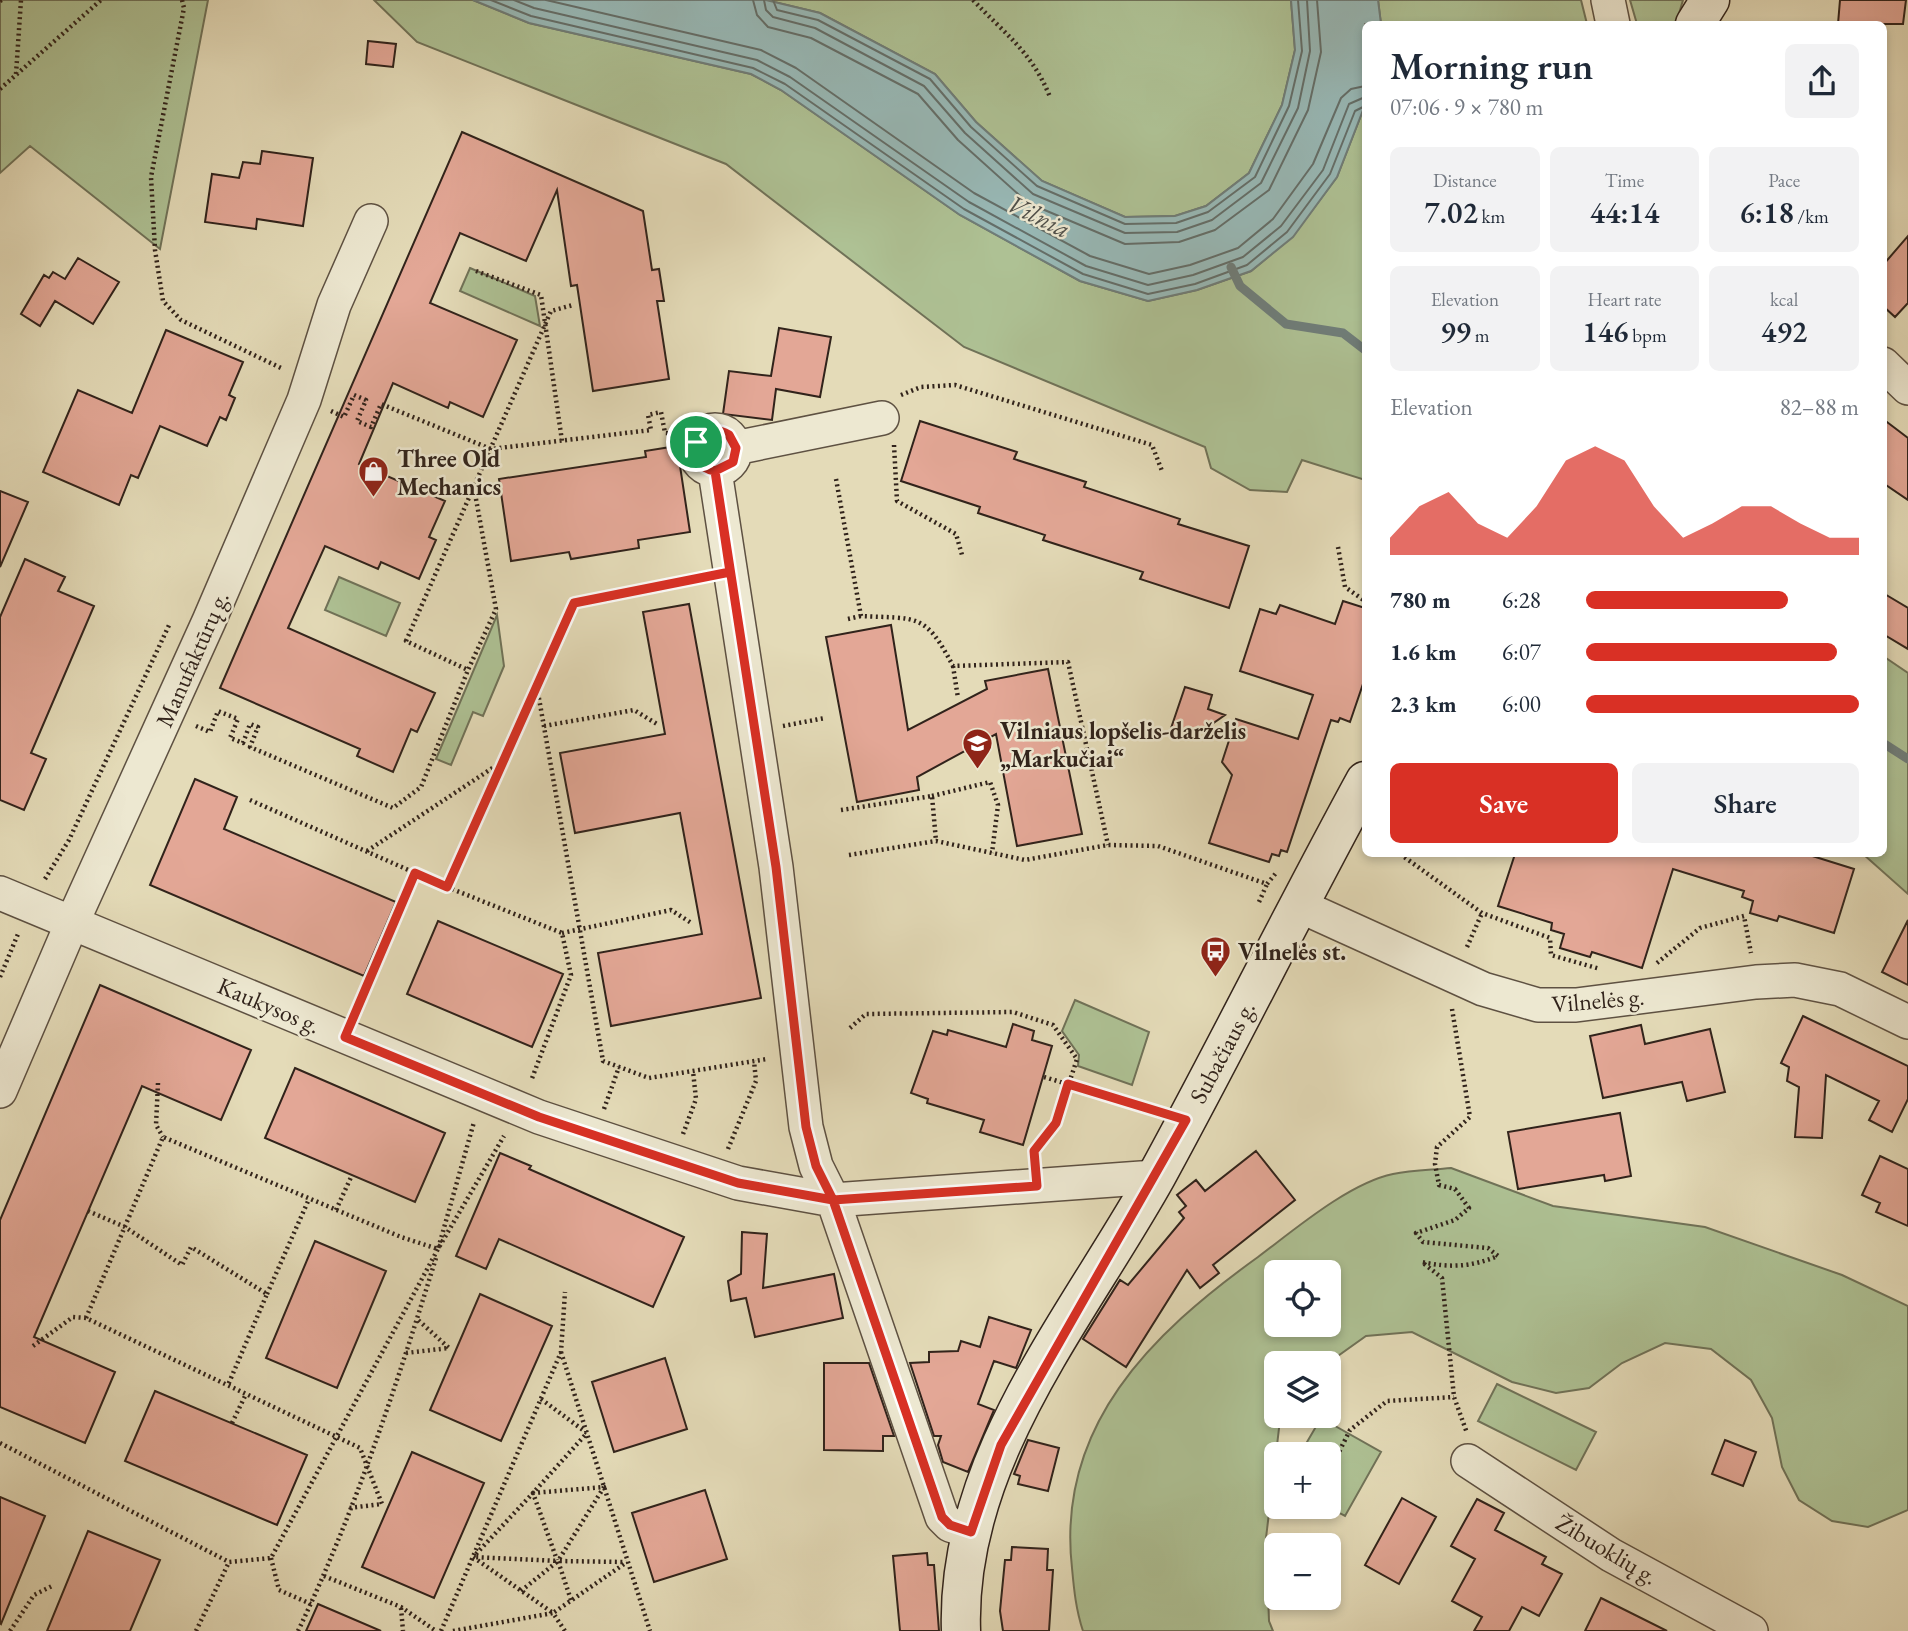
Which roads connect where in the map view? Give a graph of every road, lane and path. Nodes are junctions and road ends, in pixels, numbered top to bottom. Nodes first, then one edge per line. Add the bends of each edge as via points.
1 (21, 0) edge
2 (101, 0) edge
3 (182, 0) edge
4 (973, 0) edge
5 (1608, 0) edge
6 (1710, 0) edge
7 (1612, 21) edge
8 (1697, 21) edge
9 (16, 74) junction
10 (0, 89) edge
11 (1050, 97) dead end
12 (371, 221) dead end
13 (475, 271) dead end
14 (573, 305) dead end
15 (545, 327) junction
16 (1887, 368) edge
17 (276, 380) dead end
18 (1908, 388) edge
19 (304, 400) junction
20 (883, 418) junction
21 (562, 441) junction
22 (696, 442) joint
23 (491, 449) junction
24 (725, 459) junction
25 (1162, 471) dead end
26 (836, 479) dead end
27 (474, 488) junction
28 (1338, 547) dead end
29 (962, 555) dead end
30 (730, 572) junction
31 (1362, 599) edge
32 (861, 616) junction
33 (172, 619) dead end
34 (848, 619) dead end
35 (953, 666) junction
36 (468, 670) junction
37 (537, 687) junction
38 (958, 698) dead end
39 (168, 713) junction
40 (825, 718) dead end
41 (657, 724) dead end
42 (544, 726) junction
43 (755, 731) junction
44 (504, 761) junction
45 (1362, 787) edge
46 (932, 796) junction
47 (250, 800) dead end
48 (841, 810) dead end
49 (936, 841) junction
50 (1108, 845) junction
51 (366, 851) junction
52 (992, 853) junction
53 (849, 855) dead end
54 (1404, 857) edge
55 (415, 873) junction
56 (447, 887) junction
57 (1306, 891) junction
58 (0, 893) edge
59 (30, 906) junction
60 (1482, 913) junction
61 (72, 923) junction
62 (693, 924) dead end
63 (580, 928) junction
64 (562, 933) junction
65 (1455, 976) junction
66 (0, 977) edge
67 (1756, 982) junction
68 (1639, 988) junction
69 (1908, 1022) edge
70 (850, 1028) dead end
71 (345, 1037) junction
72 (799, 1054) junction
73 (754, 1061) junction
74 (619, 1067) junction
75 (693, 1071) junction
76 (1044, 1077) dead end
77 (158, 1083) dead end
78 (1068, 1084) junction
79 (0, 1091) edge
80 (482, 1094) junction
81 (520, 1109) junction
82 (1186, 1120) junction
83 (594, 1135) junction
84 (163, 1137) junction
85 (672, 1162) junction
86 (352, 1175) dead end
87 (717, 1177) junction
88 (1155, 1177) junction
89 (1037, 1186) junction
90 (309, 1199) junction
91 (833, 1200) junction
92 (336, 1210) junction
93 (88, 1211) dead end
94 (125, 1227) junction
95 (438, 1249) junction
96 (565, 1293) dead end
97 (267, 1294) junction
98 (86, 1318) junction
99 (417, 1319) junction
100 (33, 1346) dead end
101 (561, 1352) junction
102 (406, 1353) junction
103 (228, 1385) junction
104 (246, 1394) junction
105 (1454, 1397) junction
106 (541, 1399) junction
107 (232, 1423) dead end
108 (587, 1433) junction
109 (335, 1436) junction
110 (0, 1443) edge
111 (1341, 1448) edge
112 (1468, 1461) joint
113 (366, 1462) junction
114 (604, 1488) junction
115 (533, 1493) junction
116 (349, 1508) junction
117 (971, 1532) junction
118 (473, 1557) junction
119 (271, 1558) junction
120 (558, 1561) junction
121 (229, 1562) junction
122 (627, 1562) junction
123 (324, 1576) junction
124 (52, 1586) dead end
125 (521, 1591) junction
126 (571, 1600) junction
127 (311, 1604) junction
128 (401, 1607) junction
129 (553, 1613) junction
130 (10, 1631) edge
131 (196, 1631) edge
132 (298, 1631) edge
133 (403, 1631) edge
134 (438, 1631) edge
135 (453, 1631) edge
136 (565, 1631) edge
137 (650, 1631) edge
138 (961, 1631) edge
139 (1751, 1631) edge

1 - 9 path
2 - 9 path
3 - 17 path via 151,177 163,301 181,320 282,367
4 - 11 path via 1021,47 1039,70
5 - 7 street
6 - 8 street
9 - 10 path
12 - 19 street, Manufaktūrų g. via 334,305
13 - 15 path via 541,295
14 - 15 path via 551,312
15 - 21 path
15 - 23 path
16 - 18 street
19 - 23 path via 344,417 354,395 366,400 358,421 371,427 381,404
19 - 39 street, Manufaktūrų g.
20 - 24 street
20 - 25 path via 900,396 920,387 956,385 1152,445
20 - 29 path via 893,429 897,501 956,534
21 - 22 path via 651,430 648,415 660,412 665,433 682,434
21 - 23 path
22 - 24 street via 700,465
23 - 27 path
24 - 30 street
26 - 32 path
27 - 36 path via 496,609
27 - 36 path via 406,641
28 - 31 path via 1345,587
30 - 37 path via 574,603
30 - 43 street
32 - 34 path
32 - 35 path via 918,619 938,636
33 - 59 path via 69,840
35 - 38 path
35 - 50 path via 1068,662
36 - 39 path via 421,787 393,808 250,747 258,727 250,724 243,743 230,738 238,719 218,711 210,732
37 - 42 path
37 - 44 path
39 - 61 street, Manufaktūrų g.
40 - 43 path
41 - 42 path via 634,710
42 - 63 path
43 - 72 street
44 - 51 path
44 - 56 path
45 - 57 street, Subačiaus g.
46 - 48 path
46 - 49 path
46 - 52 path via 990,782 998,805
47 - 51 path
49 - 52 path
49 - 53 path
50 - 52 path via 1025,860
50 - 57 path via 1158,846 1267,884 1289,867
51 - 55 path
54 - 60 path
55 - 56 path
55 - 71 path
56 - 64 path
57 - 65 street, Vilnelės g.
57 - 82 street, Subačiaus g.
58 - 59 street, Kaukysos g.
59 - 61 street, Kaukysos g.
59 - 66 path
60 - 65 path
60 - 68 path via 1550,938 1551,955
61 - 71 street, Kaukysos g.
61 - 79 street, Manufaktūrų g.
62 - 63 path via 671,910
63 - 64 path
63 - 74 path via 603,1061
64 - 81 path via 571,975
65 - 68 street, Vilnelės g. via 1538,1005 1576,1005
65 - 105 path via 1452,1011 1470,1117 1437,1147 1434,1164 1439,1185 1455,1189 1469,1208 1455,1220 1416,1233 1423,1242 1488,1248 1498,1256 1474,1265 1422,1262 1442,1278
67 - 68 street, Vilnelės g.
67 - 68 path via 1744,916 1700,928
67 - 69 street, Vilnelės g. via 1795,980 1840,989
70 - 78 path via 866,1014 1013,1012 1053,1025 1077,1059
71 - 80 street, Kaukysos g.
72 - 73 path
72 - 91 street via 806,1127 816,1166
73 - 75 path
73 - 87 path via 756,1081
74 - 75 path via 649,1078
74 - 83 path
75 - 85 path via 696,1099
76 - 78 path
77 - 84 path via 156,1125
78 - 82 path
78 - 89 path via 1056,1123 1034,1151
80 - 81 street, Kaukysos g.
80 - 95 path
81 - 83 street, Kaukysos g.
81 - 95 path
82 - 88 street, Subačiaus g.
83 - 85 street, Kaukysos g.
84 - 90 path
84 - 94 path
85 - 87 street, Kaukysos g.
86 - 92 path
87 - 91 street, Kaukysos g.
88 - 89 street, Kaukysos g.
88 - 117 street, Subačiaus g. via 1001,1445
89 - 91 street, Kaukysos g.
90 - 92 path
90 - 97 path
91 - 117 street via 942,1517
92 - 95 path
93 - 94 path
94 - 97 path via 182,1265 191,1247
94 - 98 path
95 - 99 path
95 - 109 path
96 - 101 path
97 - 103 path
98 - 100 path via 73,1317
98 - 103 path
99 - 102 path
99 - 102 path via 449,1348
101 - 106 path
101 - 108 path
102 - 113 path
103 - 104 path
104 - 107 path
104 - 109 path
105 - 111 path via 1387,1401 1350,1430
105 - 112 path via 1466,1430
106 - 108 path
106 - 118 path
108 - 114 path
108 - 115 path
109 - 113 path via 360,1448
109 - 119 path
110 - 121 path
112 - 139 street, Žibuoklių g. via 1611,1555
113 - 116 path
113 - 116 path via 382,1504
114 - 115 path
114 - 120 path
114 - 122 path
115 - 118 path
115 - 120 path
116 - 123 path
117 - 138 street, Subačiaus g. via 960,1602
118 - 120 path
118 - 125 path
118 - 134 path
119 - 121 path
119 - 127 path via 279,1590
120 - 122 path
120 - 125 path
120 - 126 path
121 - 131 path
122 - 126 path
122 - 137 path
123 - 127 path
123 - 128 path
124 - 130 path via 34,1595
125 - 129 path
126 - 129 path
127 - 132 path
128 - 133 path
128 - 134 path
129 - 135 path
129 - 136 path

